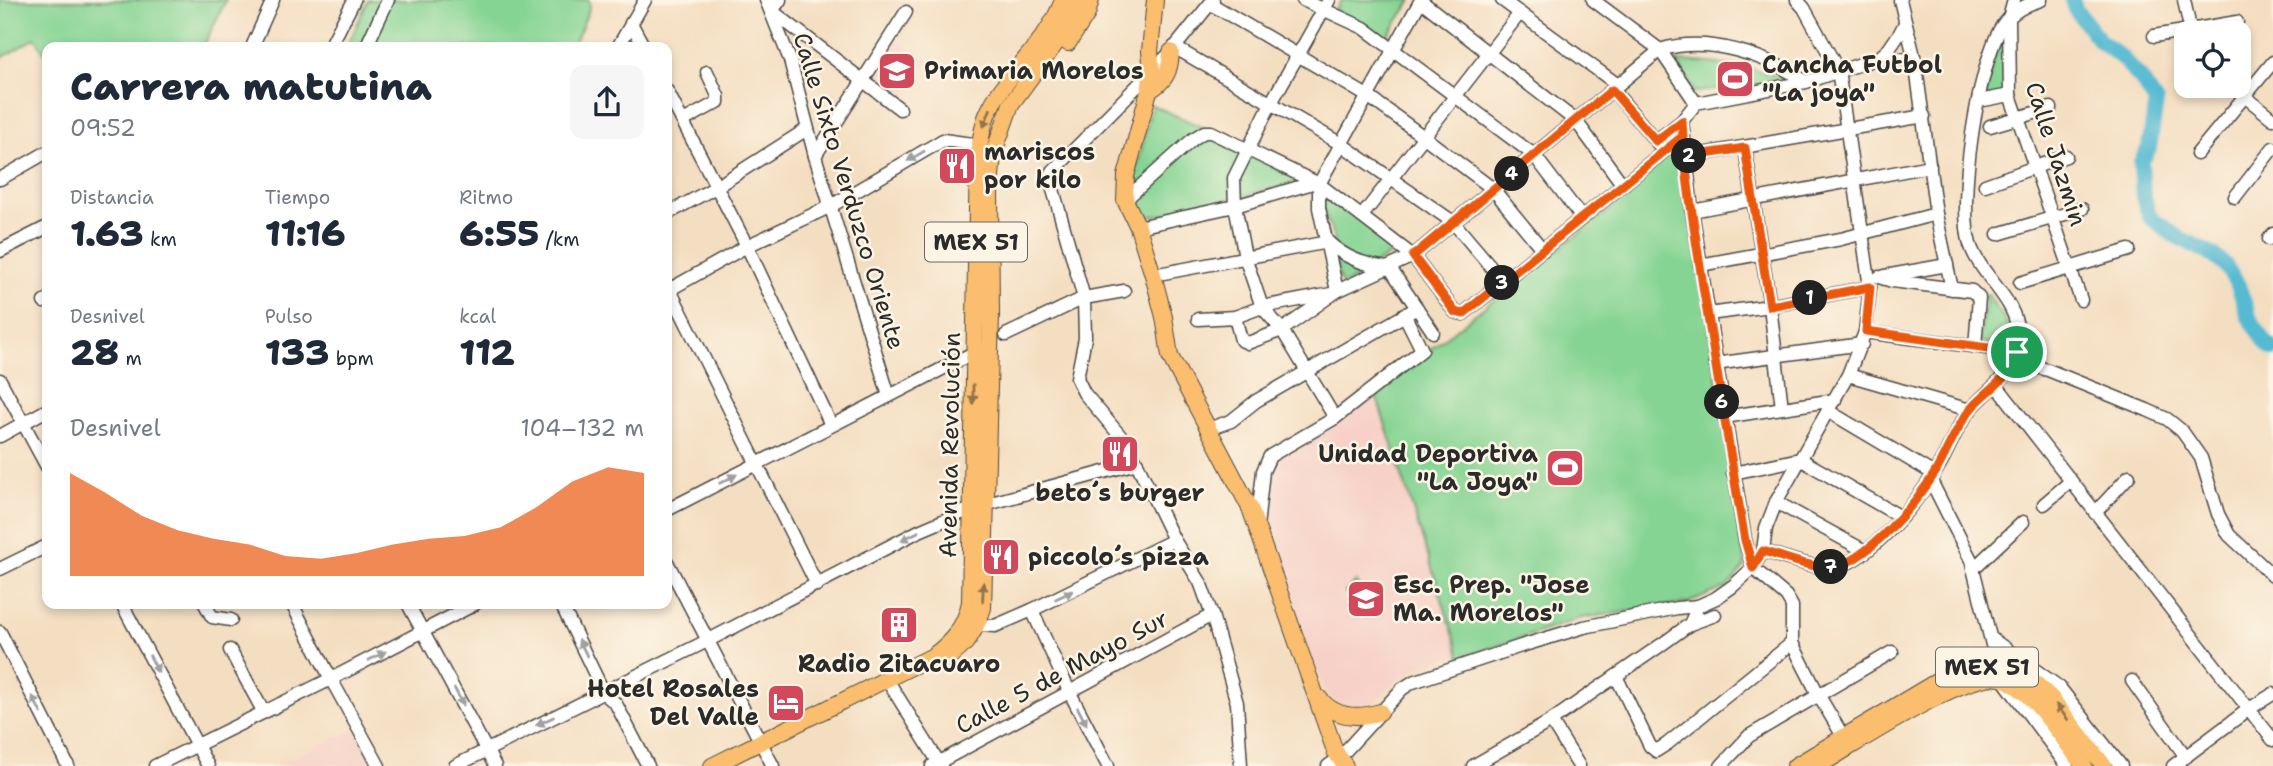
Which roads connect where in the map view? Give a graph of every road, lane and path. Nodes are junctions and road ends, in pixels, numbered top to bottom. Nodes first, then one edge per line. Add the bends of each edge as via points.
1 (273, 0) edge
2 (354, 0) edge
3 (388, 0) edge
4 (646, 0) edge
5 (780, 0) edge
6 (1063, 0) edge
7 (1078, 0) edge
8 (1091, 0) edge
9 (1147, 0) edge
10 (1155, 0) edge
11 (1303, 0) edge
12 (1503, 0) edge
13 (1593, 0) edge
14 (1797, 0) edge
15 (1900, 0) edge
16 (2014, 0) edge
17 (2041, 0) edge
18 (2185, 0) edge
19 (1421, 1) edge
20 (1212, 2) edge
21 (1326, 5) edge
22 (769, 6) edge
23 (906, 12) dead end
24 (1520, 13) junction
25 (2009, 18) junction
26 (2188, 21) edge
27 (631, 23) junction
28 (1905, 23) junction
29 (2174, 33) edge
30 (2154, 36) dead end
31 (255, 42) edge
32 (333, 42) edge
33 (368, 42) edge
34 (621, 42) edge
35 (641, 42) edge
36 (1393, 48) junction
37 (1172, 50) junction
38 (1660, 50) junction
39 (1150, 51) junction
40 (1299, 54) junction
41 (1488, 54) junction
42 (1879, 58) junction
43 (1915, 60) junction
44 (2273, 62) edge
45 (1838, 70) junction
46 (1152, 71) junction
47 (707, 72) dead end
48 (1806, 82) junction
49 (863, 83) junction
50 (1615, 87) junction
51 (2251, 89) edge
52 (1149, 91) junction
53 (2010, 95) junction
54 (1455, 96) junction
55 (1368, 97) junction
56 (2243, 98) edge
57 (2247, 98) edge
58 (672, 100) edge
59 (1979, 101) junction
60 (1271, 103) junction
61 (1696, 103) junction
62 (2051, 108) dead end
63 (900, 109) dead end
64 (1924, 117) junction
65 (2018, 118) junction
66 (2273, 119) edge
67 (1004, 120) junction
68 (683, 121) junction
69 (1576, 121) junction
70 (1682, 121) junction
71 (1990, 126) dead end
72 (807, 129) junction
73 (1846, 129) junction
74 (1683, 136) junction
75 (1424, 137) junction
76 (1341, 144) junction
77 (980, 145) junction
78 (1660, 146) junction
79 (1745, 148) junction
80 (2273, 148) edge
81 (1249, 149) junction
82 (2197, 154) dead end
83 (42, 155) edge
84 (1534, 155) junction
85 (815, 156) junction
86 (2066, 156) dead end
87 (1685, 157) junction
88 (1930, 166) junction
89 (2036, 167) junction
90 (0, 179) edge
91 (1391, 179) junction
92 (1855, 180) junction
93 (1317, 183) junction
94 (1623, 184) junction
95 (1985, 185) dead end
96 (716, 187) junction
97 (1493, 189) junction
98 (2235, 197) dead end
99 (1125, 200) junction
100 (1754, 200) junction
101 (831, 206) junction
102 (1235, 206) junction
103 (2082, 209) dead end
104 (672, 211) edge
105 (1692, 211) junction
106 (1936, 214) junction
107 (1362, 216) junction
108 (1582, 218) junction
109 (2053, 218) junction
110 (1453, 222) junction
111 (1138, 227) junction
112 (42, 230) edge
113 (1862, 234) junction
114 (1998, 234) dead end
115 (1328, 242) junction
116 (747, 246) junction
117 (1542, 250) junction
118 (2129, 250) dead end
119 (0, 251) edge
120 (1762, 253) junction
121 (1413, 256) junction
122 (1245, 257) junction
123 (1700, 265) junction
124 (1947, 265) junction
125 (2070, 267) junction
126 (1390, 268) junction
127 (1153, 275) junction
128 (1872, 281) junction
129 (1504, 282) junction
130 (2020, 283) dead end
131 (672, 286) edge
132 (1952, 289) junction
133 (1124, 292) dead end
134 (1336, 292) junction
135 (672, 296) edge
136 (1084, 298) junction
137 (2081, 300) dead end
138 (1770, 306) junction
139 (1262, 307) junction
140 (1417, 308) junction
141 (1404, 314) junction
142 (1708, 314) junction
143 (1235, 317) junction
144 (1198, 319) dead end
145 (1282, 330) junction
146 (1433, 332) dead end
147 (1006, 335) dead end
148 (1863, 338) junction
149 (989, 345) junction
150 (1975, 346) junction
151 (974, 353) junction
152 (1776, 356) junction
153 (2016, 356) junction
154 (1715, 364) junction
155 (1308, 371) junction
156 (1848, 375) junction
157 (0, 380) edge
158 (1997, 386) junction
159 (890, 396) junction
160 (1831, 405) junction
161 (1782, 408) junction
162 (1970, 410) junction
163 (42, 413) edge
164 (1724, 417) junction
165 (1335, 418) junction
166 (24, 423) junction
167 (831, 425) junction
168 (1208, 429) junction
169 (0, 436) edge
170 (42, 457) edge
171 (1800, 460) junction
172 (758, 463) junction
173 (1137, 463) junction
174 (1733, 473) junction
175 (2129, 476) dead end
176 (1932, 477) junction
177 (2071, 481) junction
178 (1776, 502) junction
179 (2044, 504) dead end
180 (672, 507) edge
181 (979, 507) junction
182 (2095, 513) junction
183 (1901, 517) junction
184 (2023, 522) dead end
185 (1257, 527) junction
186 (1174, 540) junction
187 (42, 548) edge
188 (1763, 551) junction
189 (1865, 551) junction
190 (1753, 568) junction
191 (0, 569) edge
192 (1973, 569) junction
193 (672, 572) edge
194 (2273, 576) edge
195 (817, 585) junction
196 (1698, 606) junction
197 (124, 609) edge
198 (208, 609) edge
199 (295, 609) edge
200 (411, 609) edge
201 (466, 609) edge
202 (563, 609) edge
203 (1032, 610) junction
204 (1212, 615) junction
205 (1716, 615) dead end
206 (231, 620) dead end
207 (972, 622) junction
208 (1690, 624) junction
209 (0, 632) edge
210 (424, 632) junction
211 (1992, 639) junction
212 (708, 641) junction
213 (1792, 643) junction
214 (230, 650) dead end
215 (1892, 652) dead end
216 (1999, 671) junction
217 (1616, 677) junction
218 (331, 679) junction
219 (2132, 681) dead end
220 (889, 682) junction
221 (1069, 691) junction
222 (604, 693) junction
223 (2273, 694) edge
224 (1318, 696) junction
225 (1819, 696) junction
226 (2249, 709) junction
227 (263, 711) junction
228 (1380, 712) junction
229 (1551, 721) junction
230 (2273, 740) edge
231 (1847, 743) junction
232 (196, 745) junction
233 (486, 749) junction
234 (767, 753) edge
235 (2186, 757) junction
236 (1336, 761) edge
237 (937, 765) edge
238 (68, 766) edge
239 (155, 766) edge
240 (208, 766) edge
241 (379, 766) edge
242 (455, 766) edge
243 (495, 766) edge
244 (648, 766) edge
245 (712, 766) edge
246 (737, 766) edge
247 (1108, 766) edge
248 (1241, 766) edge
249 (1473, 766) edge
250 (1578, 766) edge
251 (1721, 766) edge
252 (1796, 766) edge
253 (1818, 766) edge
254 (2067, 766) edge
255 (2084, 766) edge
256 (2104, 766) edge
257 (2121, 766) edge
258 (2174, 766) edge

1 - 31 street
2 - 32 street
3 - 33 street
4 - 27 street
5 - 22 street
6 -> 77 main road, Avenida Revolución / MEX 51 via 1054,22 993,103
7 - 67 main road, Avenida Revolución / MEX 51 via 1067,28
8 - 67 main road via 1074,35 1018,109
9 - 39 main road
10 - 39 main road
11 - 21 street
12 - 24 street
13 - 38 street
14 - 45 street
15 - 28 street
16 - 25 street
17 - 25 street
18 - 26 street
19 - 36 street
19 - 41 street
20 - 37 street
20 - 40 street
21 - 36 street
21 - 40 street
22 - 49 street
22 - 72 street, Calle Sixto Verduzco Oriente via 790,60
23 - 49 street
24 - 41 street
24 - 50 street
25 - 53 street, Calle Jazmin
25 - 59 street via 1989,57
27 - 34 street
27 - 35 street
28 - 42 street
28 - 43 street
29 - 30 street
36 - 54 street
36 - 55 street
37 - 46 street
37 - 52 main road via 1163,83
37 - 60 street
38 - 48 street via 1675,45 1730,50 1760,57
38 - 50 street
38 - 61 street
39 - 46 main road
40 - 55 street
40 - 60 street
41 - 54 street
41 - 69 street
42 - 43 street
42 - 45 street
43 - 64 street
44 - 51 street
45 - 48 street
45 - 73 street
46 - 52 main road
46 - 136 street via 1050,174
47 - 68 street via 718,102
48 - 61 street
49 - 63 street
49 - 85 street
50 - 69 street
50 - 78 street
52 - 99 main road via 1126,176
53 - 59 street
53 - 65 street, Calle Jazmin
54 - 75 street
54 - 84 street
55 - 75 street
55 - 76 street
56 - 82 street
57 - 66 street
58 - 68 street
59 - 153 street via 1970,144 1969,242 1979,266 2010,305 2016,320
60 - 76 street
60 - 81 street
61 - 70 street
62 - 65 street
64 - 73 street
64 - 88 street
65 - 71 street
65 - 89 street, Calle Jazmin
67 - 149 main road, Avenida Revolución / MEX 51 via 993,155 990,187
68 - 96 street
69 - 84 street
69 - 94 street
70 - 74 street
70 - 78 street
72 - 85 street, Calle Sixto Verduzco Oriente
72 - 96 street
73 - 79 street
73 - 92 street
74 - 78 street
74 - 87 street
75 - 91 street
75 - 97 street
76 - 91 street
76 - 93 street
77 -> 101 street via 943,141
77 - 151 main road, Avenida Revolución / MEX 51
78 - 94 street
79 - 87 street
79 - 100 street
80 - 98 street
81 - 93 street
81 - 99 street via 1204,132
81 - 102 street via 1234,178
83 - 90 street
84 - 97 street
84 - 108 street
85 - 101 street, Calle Sixto Verduzco Oriente
86 - 89 street
87 - 105 street
88 - 92 street
88 - 106 street
89 - 95 street
89 - 109 street, Calle Jazmin
91 - 107 street
91 - 110 street
92 - 100 street
92 - 113 street
93 - 102 street
93 - 107 street
93 - 115 street
94 - 108 street
96 - 104 street
96 - 116 street
97 - 110 street
97 - 117 street
99 - 111 main road
100 - 105 street
100 - 120 street
101 - 116 street
101 - 159 street, Calle Sixto Verduzco Oriente
102 - 111 street
102 - 122 street
103 - 109 street
105 - 123 street
106 - 113 street
106 - 124 street
107 - 121 street
108 - 117 street
109 - 114 street
109 - 125 street, Calle Jazmin
110 - 121 street
110 - 129 street
111 - 127 main road
112 - 119 street
113 - 120 street
113 - 128 street
115 - 122 street
115 - 126 street via 1369,266
115 - 134 street
116 - 131 street
116 - 167 street
117 - 129 street
118 - 125 street
120 - 123 street
120 - 138 street
121 - 126 street
121 - 129 street via 1455,312 1463,314
122 - 127 street
122 - 139 street
123 - 142 street
124 - 128 street
124 - 132 street
125 - 130 street
125 - 137 street, Calle Jazmin
126 - 134 street
126 - 140 street
127 - 168 main road via 1170,356
128 - 132 street
128 - 138 street
128 - 148 street
132 - 150 street via 1977,293
133 - 136 street
134 - 139 street
134 - 145 street
135 - 172 street
136 - 147 street
136 - 173 street via 1085,338 1077,378
138 - 142 street
138 - 152 street
139 - 143 street
139 - 145 street
140 - 141 street
140 - 146 street
141 - 155 street
141 - 165 street via 1422,350
142 - 154 street
143 - 144 street
143 - 145 street via 1244,342
145 - 155 street
148 - 150 street
148 - 152 street
148 - 156 street
149 - 151 street
149 - 181 main road, Avenida Revolución / MEX 51
150 - 153 street
151 - 159 street
151 -> 181 main road, Avenida Revolución / MEX 51
152 - 154 street
152 - 161 street
153 - 158 street
153 - 194 street via 2167,419 2182,431 2201,458 2229,535
154 - 164 street
155 - 165 street
155 - 168 street via 1231,421
156 - 160 street
156 - 162 street
157 - 166 street
158 - 162 street
158 - 177 street
159 - 167 street
160 - 161 street
160 - 171 street
160 - 176 street
161 - 164 street
162 - 176 street
163 - 166 street
164 - 174 street
165 - 185 street via 1266,461
166 - 169 street
166 - 170 street
167 - 172 street
168 - 185 main road
171 - 174 street
171 - 178 street
171 - 183 street
180 -> 172 street
172 - 195 street
173 - 181 street
173 - 186 street
174 - 190 street
175 - 182 street
176 - 183 street
176 - 192 street
177 - 179 street
177 - 182 street
178 - 188 street
178 - 189 street
181 -> 195 street via 919,531
181 - 207 main road, Avenida Revolución / MEX 51
182 - 226 street
183 - 189 street
184 - 192 street
185 - 224 main road
203 -> 186 street
186 - 204 street via 1200,582
187 - 191 street
188 - 189 street via 1833,567
188 - 190 street
190 - 196 street via 1716,598
190 - 213 street via 1792,606
192 - 211 street
193 - 212 street
195 - 212 street
196 - 208 street
196 - 228 street via 1584,627 1496,654 1413,682
197 -> 232 street
198 - 206 street via 212,617
199 - 218 street
200 - 210 street
201 - 210 street
222 -> 202 street
203 - 207 street via 995,626
203 - 221 street
204 - 221 street, Calle 5 de Mayo Sur
204 - 248 street via 1237,703
205 - 208 street
207 - 220 main road, Avenida Revolución / MEX 51 via 933,656
208 - 217 street
238 -> 209 street
218 -> 210 street
210 -> 233 street
211 - 216 street
211 - 257 street via 2059,687
212 - 222 street
212 - 234 street
213 - 217 street via 1656,751
213 - 225 street
214 - 227 street
215 - 225 street
216 - 231 main road, MEX 51 via 1950,689
216 - 254 street
216 - 255 main road, MEX 51 via 2028,695
256 -> 216 main road, MEX 51 via 2032,680 2013,668
217 - 229 street
218 - 227 street
218 - 241 street
219 - 235 street
220 - 234 main road, Avenida Revolución / MEX 51
220 - 237 street
221 - 237 street, Calle 5 de Mayo Sur
221 -> 247 street
222 -> 233 street
222 - 244 street via 616,704
223 - 226 street
224 - 228 main road via 1340,713 1363,717
224 - 236 main road
225 - 231 street
225 - 251 street via 1749,736
226 - 230 street
226 - 235 street
227 - 232 street
228 - 236 street
229 - 249 street
229 - 250 street
231 - 252 main road, MEX 51
231 - 253 main road, MEX 51
232 - 239 street
232 - 240 street
233 - 242 street
233 - 243 street
234 - 245 main road, Avenida Revolución / MEX 51
234 - 246 main road, Avenida Revolución / MEX 51
235 - 258 street

